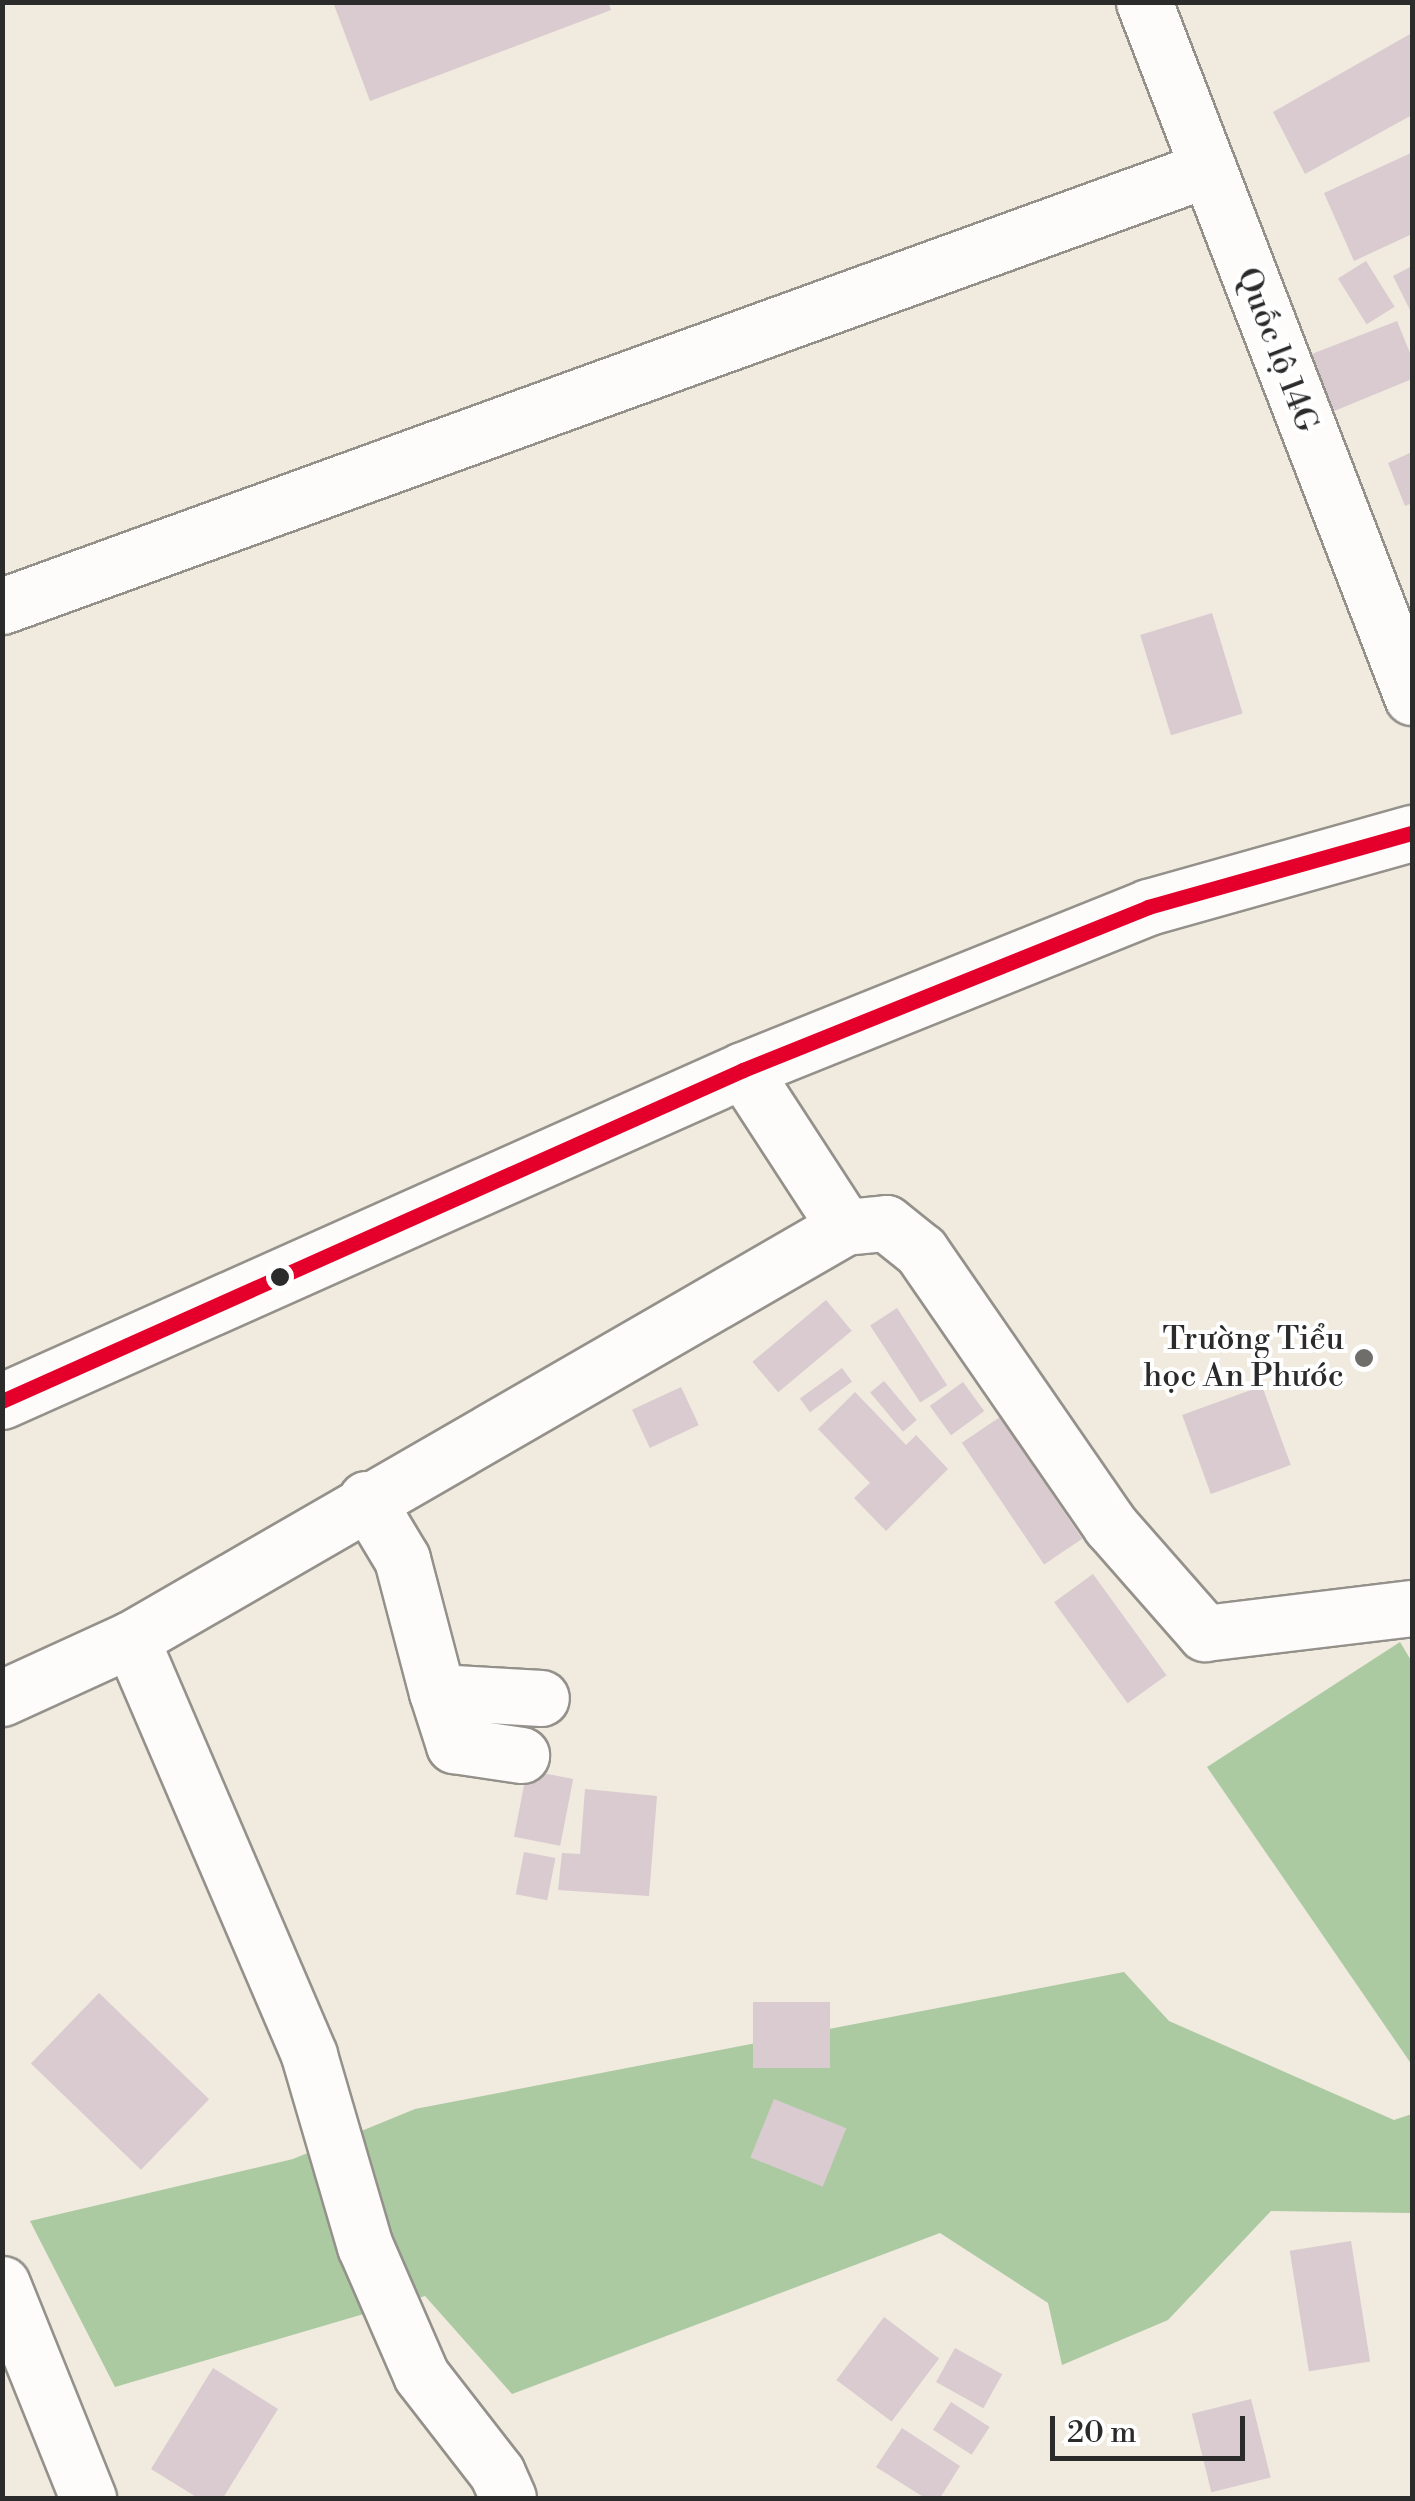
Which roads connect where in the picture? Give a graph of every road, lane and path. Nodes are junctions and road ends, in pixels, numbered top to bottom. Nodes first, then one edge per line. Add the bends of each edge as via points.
1 (1144, 2) edge
2 (1207, 169) junction
3 (2, 606) edge
4 (1412, 696) edge
5 (1412, 833) edge
6 (743, 1070) junction
7 (845, 1227) junction
8 (2, 1400) edge
9 (366, 1499) junction
10 (1412, 1608) edge
11 (132, 1639) junction
12 (437, 1692) junction
13 (2, 1698) edge
14 (542, 1698) dead end
15 (521, 1756) dead end
16 (2, 2284) edge
17 (88, 2498) edge
18 (508, 2498) edge

1 - 2 main road, Quốc lộ 14G
2 - 3 main road
2 - 4 main road, Quốc lộ 14G
5 - 6 main road via 1148,907
6 - 7 main road
6 - 8 main road
7 - 9 main road
7 - 10 main road via 886,1224 921,1251 1110,1525 1205,1633
9 - 11 main road
9 - 12 main road via 402,1559
11 - 13 main road
11 - 18 main road via 309,2055 364,2246 422,2374
12 - 14 main road
12 - 15 main road via 441,1722 454,1745
16 - 17 main road

